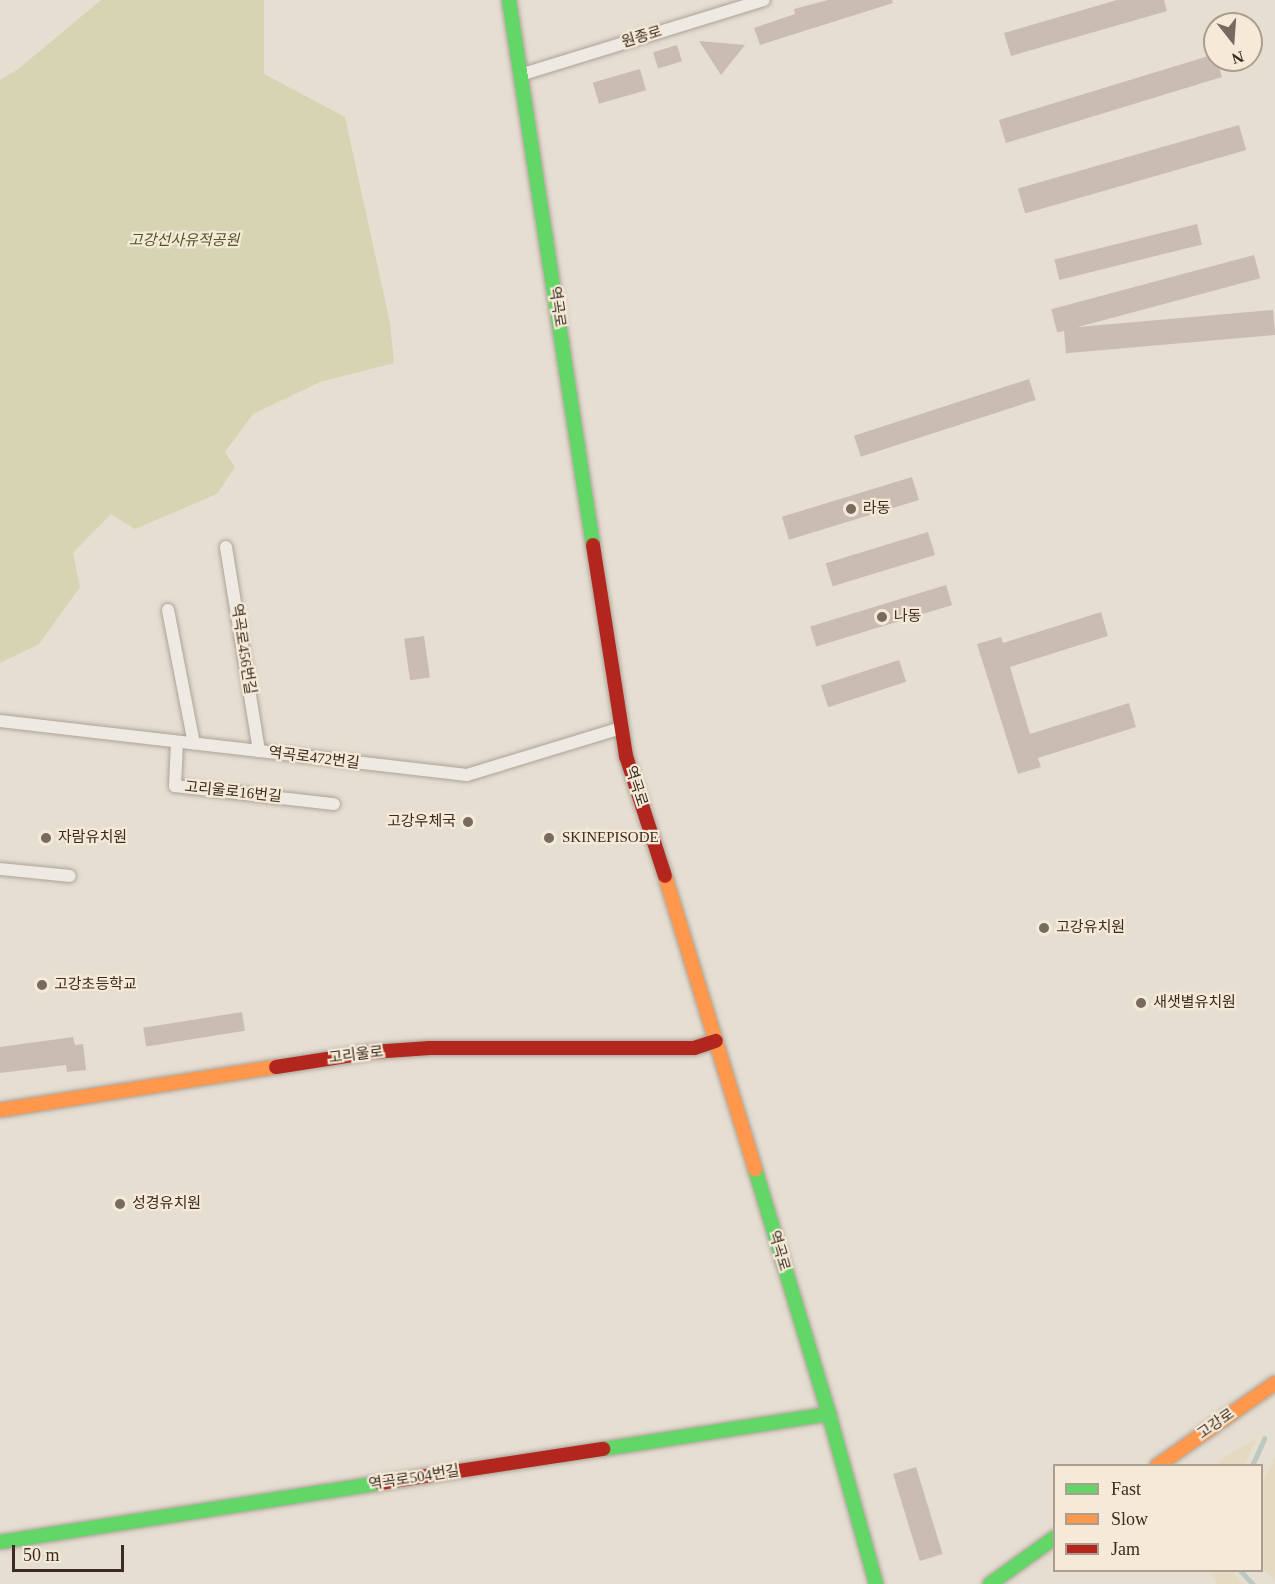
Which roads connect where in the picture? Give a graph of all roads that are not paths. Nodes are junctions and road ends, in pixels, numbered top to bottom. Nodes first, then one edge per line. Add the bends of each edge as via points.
1 (509, 0) edge
2 (764, 0) edge
3 (520, 75) junction
4 (226, 547) dead end
5 (168, 610) dead end
6 (0, 722) edge
7 (621, 728) junction
8 (177, 742) junction
9 (194, 744) junction
10 (259, 751) junction
11 (334, 804) dead end
12 (0, 869) edge
13 (70, 876) dead end
14 (716, 1041) junction
15 (0, 1110) edge
16 (1275, 1383) edge
17 (829, 1414) junction
18 (1160, 1464) edge
19 (1053, 1539) edge
20 (0, 1542) edge
21 (876, 1584) edge
22 (990, 1584) edge

1 - 3 street, 역곡로
2 - 3 street, 원종로
3 - 7 street, 역곡로
4 - 10 street, 역곡로456번길
5 - 9 street
6 - 8 street, 역곡로472번길
7 - 10 street, 역곡로472번길 via 466,775
7 - 14 street, 역곡로 via 626,756
8 - 9 street, 역곡로472번길
8 - 11 street, 고리울로16번길 via 175,786
9 - 10 street, 역곡로472번길
12 - 13 street
14 - 15 street, 고리울로 via 694,1048 430,1048 372,1052
14 - 17 street, 역곡로
16 - 18 street, 고강로
17 - 20 street, 역곡로504번길
17 - 21 street, 역곡로
19 - 22 street

